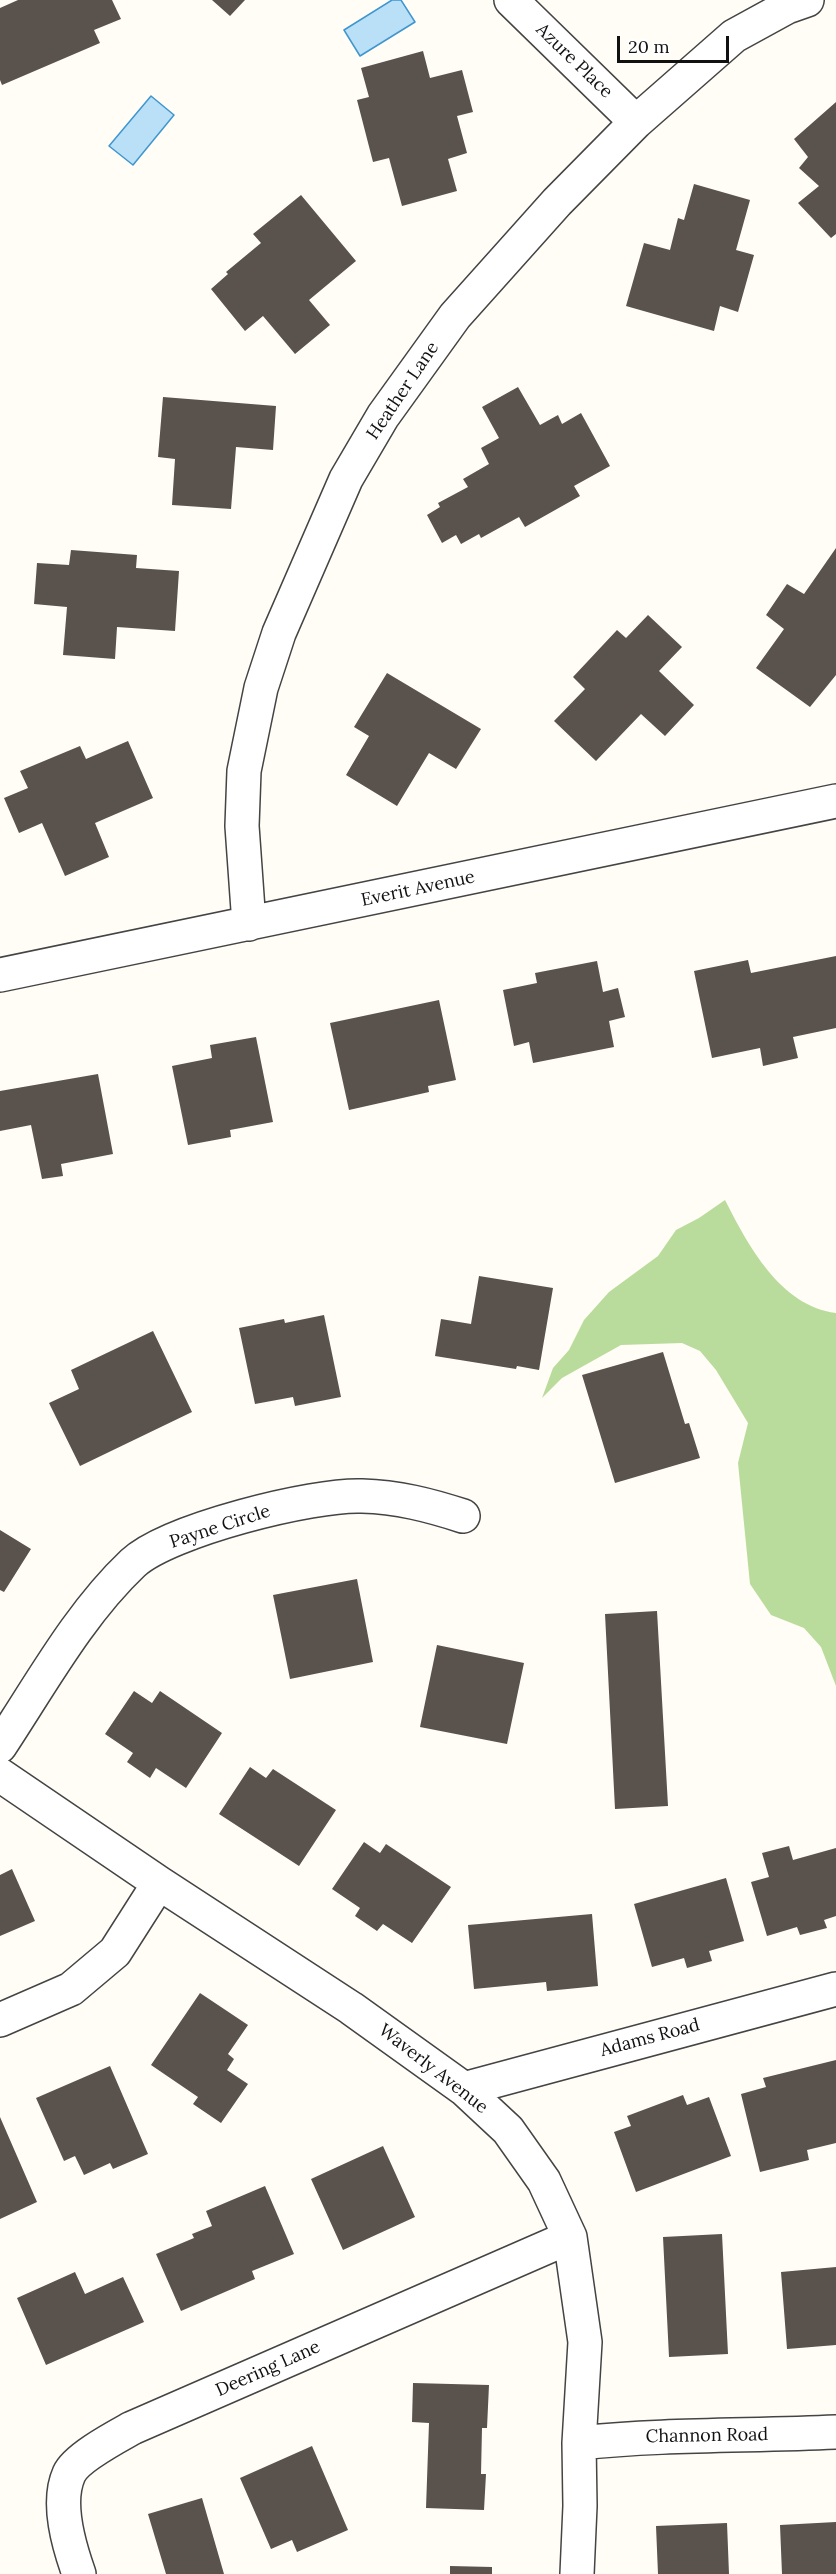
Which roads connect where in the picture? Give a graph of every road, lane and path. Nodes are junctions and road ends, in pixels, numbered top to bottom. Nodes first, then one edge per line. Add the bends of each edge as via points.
1 (511, 0) edge
2 (807, 0) edge
3 (636, 122) junction
4 (836, 801) edge
5 (249, 924) junction
6 (0, 975) edge
7 (463, 1516) dead end
8 (0, 1746) edge
9 (0, 1775) edge
10 (159, 1883) junction
11 (836, 1989) edge
12 (0, 2020) edge
13 (465, 2090) junction
14 (570, 2237) junction
15 (836, 2432) edge
16 (579, 2443) junction
17 (79, 2574) edge
18 (577, 2574) edge

1 - 3 street, Azure Place
2 - 3 street, Heather Lane via 734,36
3 - 5 street, Heather Lane via 557,202 455,316 383,416 346,479 279,633 261,688 244,782 243,868
4 - 5 street, Everit Avenue
5 - 6 street, Everit Avenue
7 - 8 street, Payne Circle via 413,1500 360,1496 295,1503 172,1540 135,1561 97,1601
9 - 10 street, Waverly Avenue
10 - 12 street via 115,1952 71,1989
10 - 13 street, Waverly Avenue via 351,2007
11 - 13 street, Adams Road
13 - 14 street, Waverly Avenue via 508,2130 544,2181
14 - 16 street, Waverly Avenue via 585,2342
14 - 17 street, Deering Lane via 132,2428 95,2448 69,2473 63,2507 68,2541
15 - 16 street, Channon Road via 638,2437
16 - 18 street, Waverly Avenue

